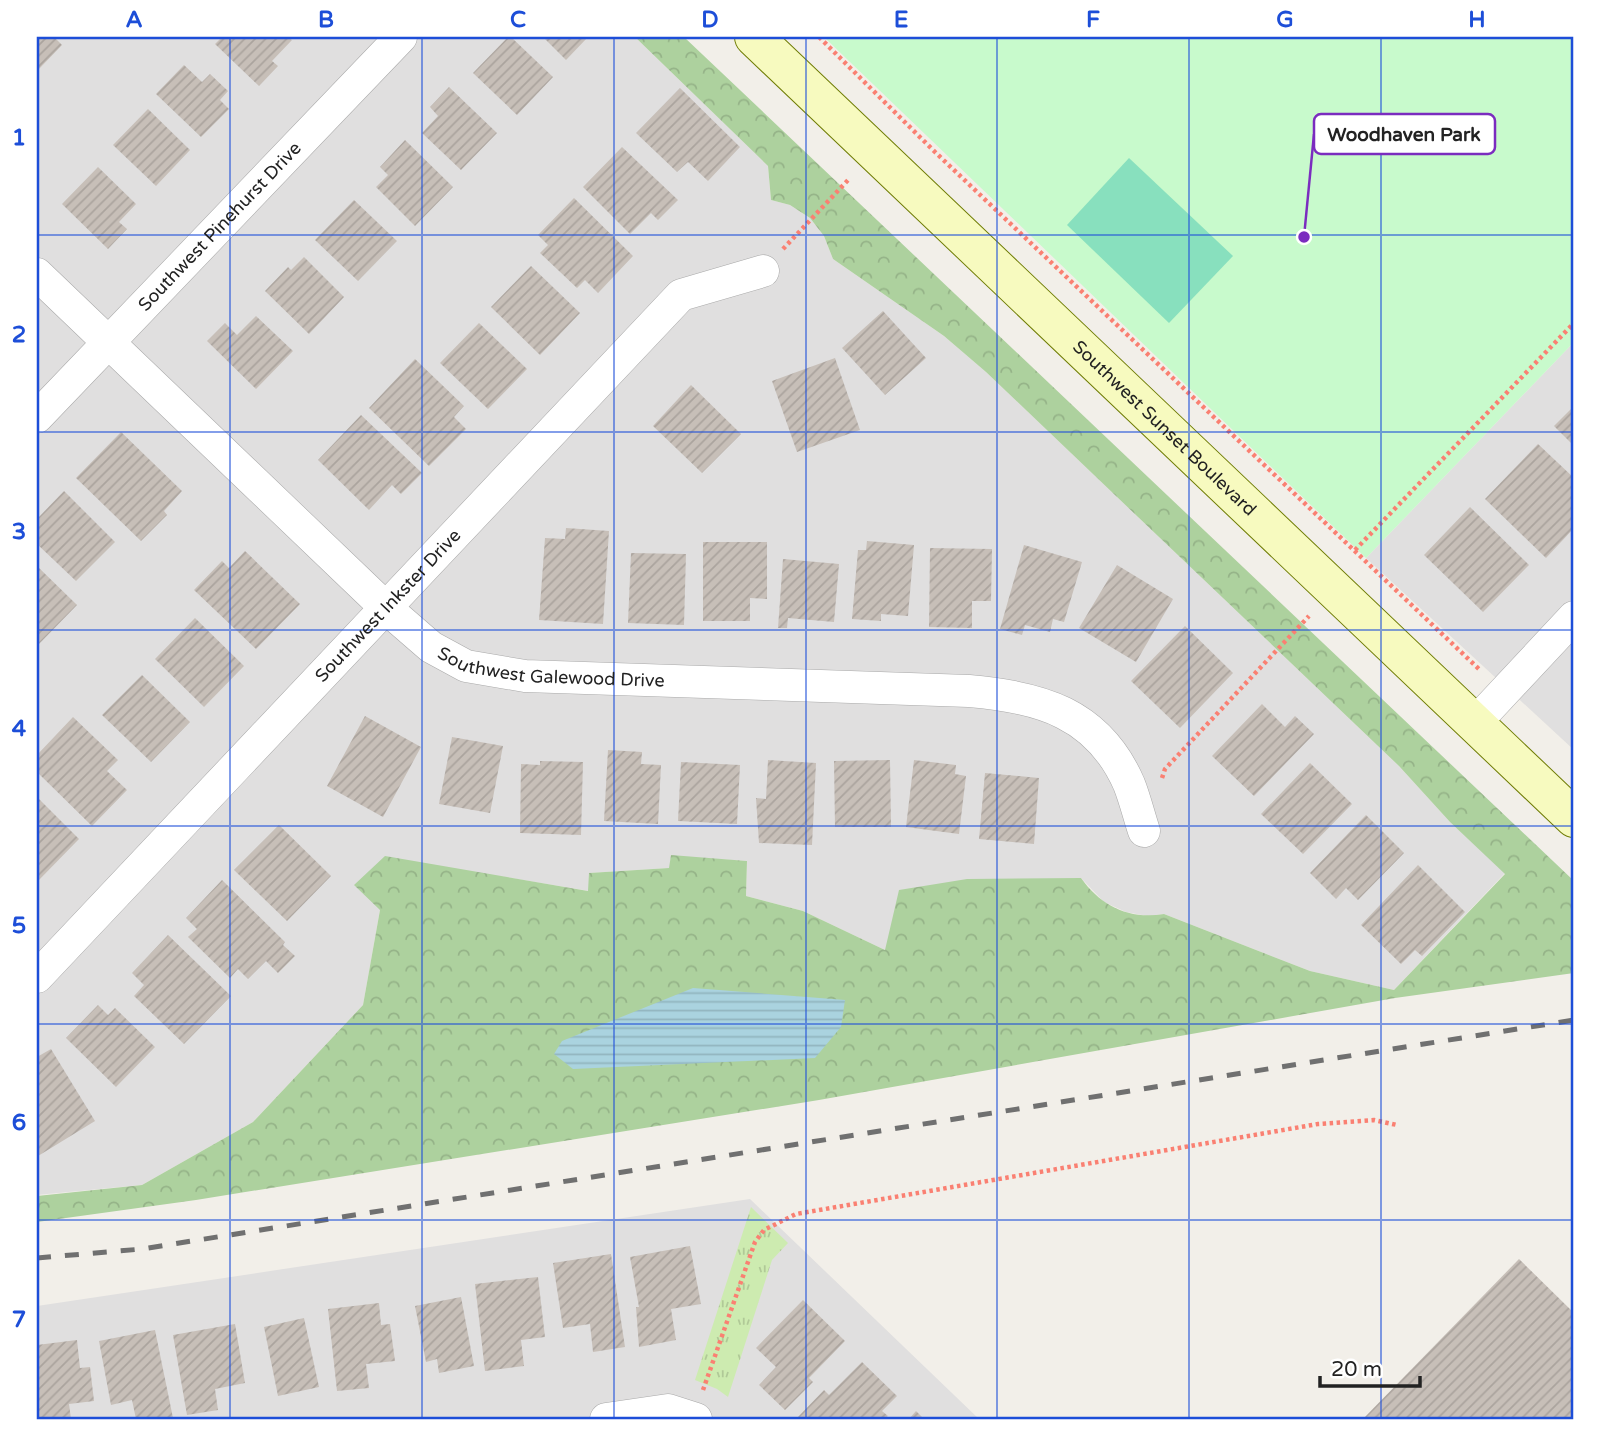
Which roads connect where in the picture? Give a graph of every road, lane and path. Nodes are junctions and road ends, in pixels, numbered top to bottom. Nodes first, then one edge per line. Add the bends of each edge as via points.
1 (401, 37) edge
2 (754, 37) edge
3 (819, 37) edge
4 (850, 178) dead end
5 (763, 271) joint
6 (37, 274) edge
7 (1574, 323) edge
8 (109, 343) junction
9 (37, 417) edge
10 (1355, 550) junction
11 (386, 608) junction
12 (1309, 616) dead end
13 (1574, 617) edge
14 (1478, 668) dead end
15 (1475, 723) junction
16 (1161, 781) dead end
17 (1574, 818) edge
18 (1144, 831) dead end
19 (37, 977) edge
20 (1397, 1125) dead end
21 (695, 1418) edge
22 (606, 1419) edge

1 - 8 street, Southwest Pinehurst Drive
2 - 15 main road, Southwest Sunset Boulevard
3 - 10 path
4 - 5 path
5 - 11 street, Southwest Inkster Drive via 681,295
6 - 8 street, Southwest Galewood Drive
7 - 10 path
8 - 9 street, Southwest Pinehurst Drive
8 - 11 street, Southwest Galewood Drive
10 - 14 path
11 - 18 street, Southwest Galewood Drive via 431,647 466,666 525,676 970,691 1035,700 1079,722 1109,749 1129,784
11 - 19 street, Southwest Inkster Drive
12 - 16 path via 1165,769
13 - 15 street
15 - 17 main road, Southwest Sunset Boulevard
20 - 21 path via 1374,1120 1318,1124 796,1214 764,1230 755,1242
21 - 22 street via 668,1410

